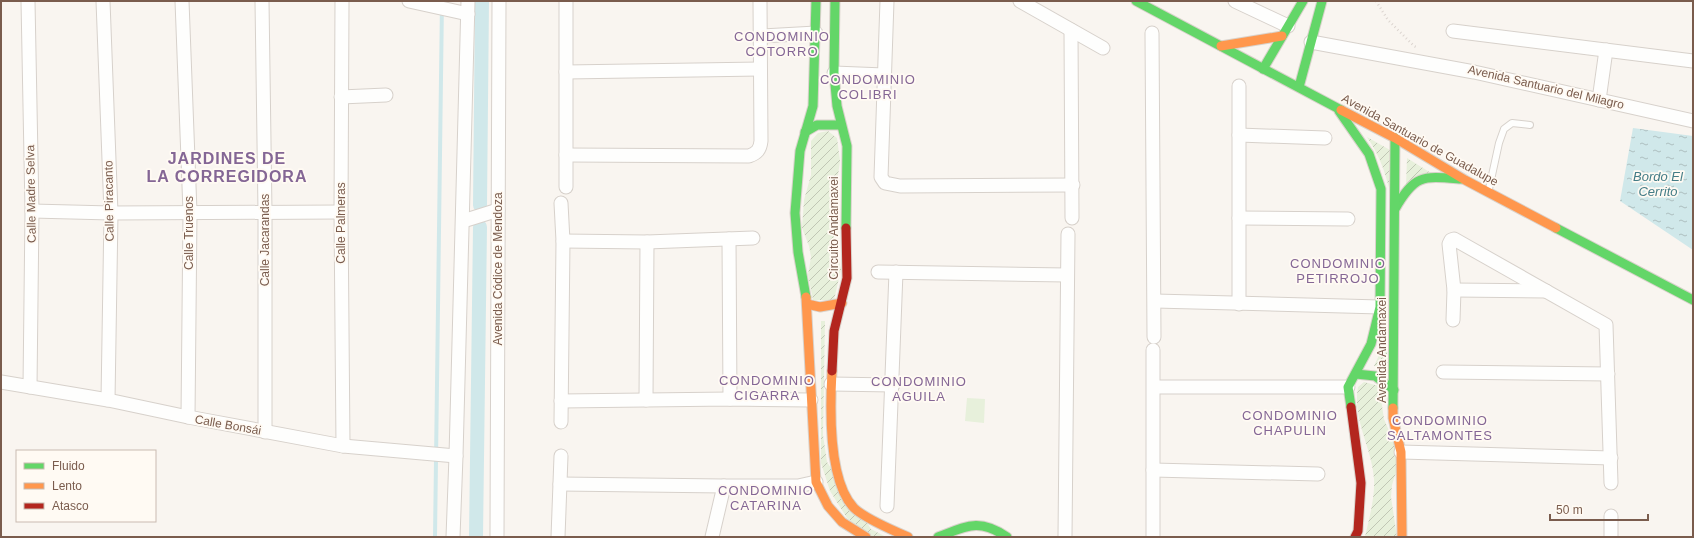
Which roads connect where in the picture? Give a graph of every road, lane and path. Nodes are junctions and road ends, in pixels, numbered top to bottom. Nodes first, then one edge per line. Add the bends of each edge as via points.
1 (28, 1) edge
2 (103, 1) edge
3 (182, 1) edge
4 (262, 1) edge
5 (342, 1) edge
6 (409, 1) edge
7 (499, 1) edge
8 (566, 1) edge
9 (760, 1) edge
10 (816, 1) edge
11 (835, 1) edge
12 (887, 1) edge
13 (1020, 1) edge
14 (1136, 1) edge
15 (1235, 1) edge
16 (1303, 1) edge
17 (1322, 1) edge
18 (1376, 1) edge
19 (468, 7) edge
20 (1071, 30) junction
21 (1285, 31) junction
22 (1453, 31) dead end
23 (816, 33) junction
24 (1152, 33) dead end
25 (760, 36) junction
26 (1311, 42) junction
27 (1220, 46) junction
28 (1103, 48) dead end
29 (1421, 49) dead end
30 (1606, 50) junction
31 (1693, 62) edge
32 (1263, 69) junction
33 (760, 70) junction
34 (566, 72) junction
35 (834, 73) junction
36 (884, 75) junction
37 (1239, 86) dead end
38 (1299, 87) junction
39 (386, 95) dead end
40 (341, 98) junction
41 (1599, 100) junction
42 (1338, 108) junction
43 (1693, 120) edge
44 (841, 125) junction
45 (1530, 125) dead end
46 (805, 132) junction
47 (1239, 136) junction
48 (1325, 138) dead end
49 (1395, 138) junction
50 (566, 155) junction
51 (1466, 180) junction
52 (1073, 184) junction
53 (566, 186) dead end
54 (1488, 192) junction
55 (561, 203) dead end
56 (1395, 209) junction
57 (498, 210) junction
58 (32, 211) junction
59 (190, 212) junction
60 (265, 212) junction
61 (340, 212) junction
62 (111, 213) junction
63 (1072, 218) dead end
64 (1239, 218) junction
65 (1348, 219) dead end
66 (463, 221) junction
67 (1068, 234) dead end
68 (753, 238) dead end
69 (730, 239) junction
70 (563, 241) junction
71 (647, 242) junction
72 (878, 272) dead end
73 (896, 272) junction
74 (1067, 275) junction
75 (1454, 290) junction
76 (1547, 291) junction
77 (1693, 300) edge
78 (1155, 301) junction
79 (842, 302) junction
80 (807, 304) junction
81 (1239, 304) junction
82 (1380, 307) junction
83 (1453, 320) dead end
84 (1154, 337) dead end
85 (1153, 350) dead end
86 (1444, 372) dead end
87 (1356, 374) junction
88 (1608, 374) junction
89 (1, 382) edge
90 (831, 384) junction
91 (893, 385) junction
92 (1154, 386) junction
93 (30, 387) junction
94 (1348, 387) junction
95 (1394, 390) junction
96 (730, 399) junction
97 (108, 400) junction
98 (646, 400) junction
99 (811, 400) junction
100 (561, 401) junction
101 (188, 417) junction
102 (561, 422) dead end
103 (265, 432) junction
104 (343, 446) junction
105 (1401, 452) junction
106 (456, 456) junction
107 (561, 456) dead end
108 (1611, 458) junction
109 (1153, 470) junction
110 (1318, 474) dead end
111 (816, 482) junction
112 (1611, 483) dead end
113 (560, 484) junction
114 (724, 486) junction
115 (887, 506) dead end
116 (1611, 516) dead end
117 (967, 526) junction
118 (453, 537) edge
119 (497, 537) edge
120 (558, 537) edge
121 (712, 537) edge
122 (866, 537) edge
123 (908, 537) edge
124 (938, 537) edge
125 (960, 537) edge
126 (1007, 537) edge
127 (1065, 537) edge
128 (1153, 537) edge
129 (1355, 537) edge
130 (1402, 537) edge
131 (1611, 537) edge

1 - 58 street, Calle Madre Selva
2 - 62 street, Calle Piracanto
3 - 59 street, Calle Truenos
4 - 60 street, Calle Jacarandas
5 - 40 street, Calle Palmeras
6 - 19 street
7 - 57 street, Avenida Códice de Mendoza
8 - 34 street
9 - 25 street
10 - 23 street
11 - 35 street, Circuito Andamaxei
12 - 36 street
13 - 20 street
14 - 27 street, Avenida Santuario de Guadalupe
15 - 21 street
16 - 21 street
17 - 26 street
18 - 29 path via 1388,20 1414,46
19 - 66 street
20 - 28 street
20 - 52 street
21 - 27 street
21 - 32 street
22 - 30 street
23 - 25 street
23 - 46 street via 813,106
24 - 78 street
25 - 33 street
26 - 38 street
26 - 41 street, Avenida Santuario del Milagro via 1474,72
27 - 32 street, Avenida Santuario de Guadalupe
30 - 31 street
30 - 41 street
32 - 38 street, Avenida Santuario de Guadalupe
33 - 34 street
33 - 50 street via 761,141 757,153 749,156
34 - 50 street
35 - 36 street
35 - 44 street, Circuito Andamaxei
36 - 52 street via 881,177 885,183 900,186
37 - 47 street
38 - 42 street, Avenida Santuario de Guadalupe
39 - 40 street
40 - 61 street, Calle Palmeras
41 - 43 street, Avenida Santuario del Milagro
42 - 49 street, Avenida Santuario de Guadalupe
42 - 82 street, Avenida Andamaxei via 1369,154 1381,189
44 - 46 street via 823,124
44 - 79 street, Circuito Andamaxei via 847,146 847,278
45 - 54 lane via 1512,123 1504,129
46 - 80 street via 800,151 795,213 798,252
47 - 48 street
47 - 64 street
49 - 51 street, Avenida Santuario de Guadalupe
49 - 56 street, Avenida Andamaxei
50 - 53 street
51 - 54 street, Avenida Santuario de Guadalupe
51 - 56 street via 1432,177 1420,179 1409,186
52 - 63 street
54 - 77 street, Avenida Santuario de Guadalupe
55 - 70 street
56 - 95 street, Avenida Andamaxei
57 - 66 street
57 - 119 street, Avenida Códice de Mendoza
58 - 62 street
58 - 93 street, Calle Madre Selva
59 - 60 street
59 - 62 street
59 - 101 street, Calle Truenos
60 - 61 street
60 - 103 street, Calle Jacarandas
61 - 104 street, Calle Palmeras
62 - 97 street, Calle Piracanto
64 - 65 street
64 - 81 street
66 - 106 street
67 - 74 street
68 - 69 street
69 - 71 street
69 - 96 street
70 - 71 street
70 - 100 street
71 - 98 street
72 - 73 street
73 - 74 street
73 - 91 street
74 - 127 street
75 - 76 street
75 - 76 street via 1449,244 1454,239
75 - 83 street
76 - 88 street via 1606,325
78 - 81 street
78 - 84 street
79 - 80 street via 820,307
79 - 90 street, Circuito Andamaxei via 834,331
80 - 99 street
81 - 82 street
82 - 87 street, Avenida Andamaxei via 1372,344
85 - 92 street
86 - 88 street
87 - 94 street, Avenida Andamaxei
87 - 95 street via 1375,376
88 - 108 street
89 - 93 street, Calle Bonsái
90 - 91 street
90 - 123 street, Circuito Andamaxei via 833,452 839,483 854,508
91 - 115 street
92 - 94 street
92 - 109 street
93 - 97 street, Calle Bonsái
94 - 129 street via 1361,483 1358,531
95 - 105 street, Avenida Andamaxei via 1393,418
96 - 98 street
96 - 99 street
97 - 101 street, Calle Bonsái
98 - 100 street
99 - 111 street
100 - 102 street
101 - 103 street, Calle Bonsái
103 - 104 street, Calle Bonsái
104 - 106 street, Calle Bonsái
105 - 108 street
105 - 130 street, Avenida Andamaxei
106 - 118 street
107 - 113 street
108 - 112 street
109 - 110 street
109 - 128 street
111 - 114 street via 798,486
111 - 122 street via 828,506 842,522
113 - 114 street
113 - 120 street
114 - 121 street
116 - 131 street
117 - 124 street
117 - 125 street
117 - 126 street via 982,524 996,529

